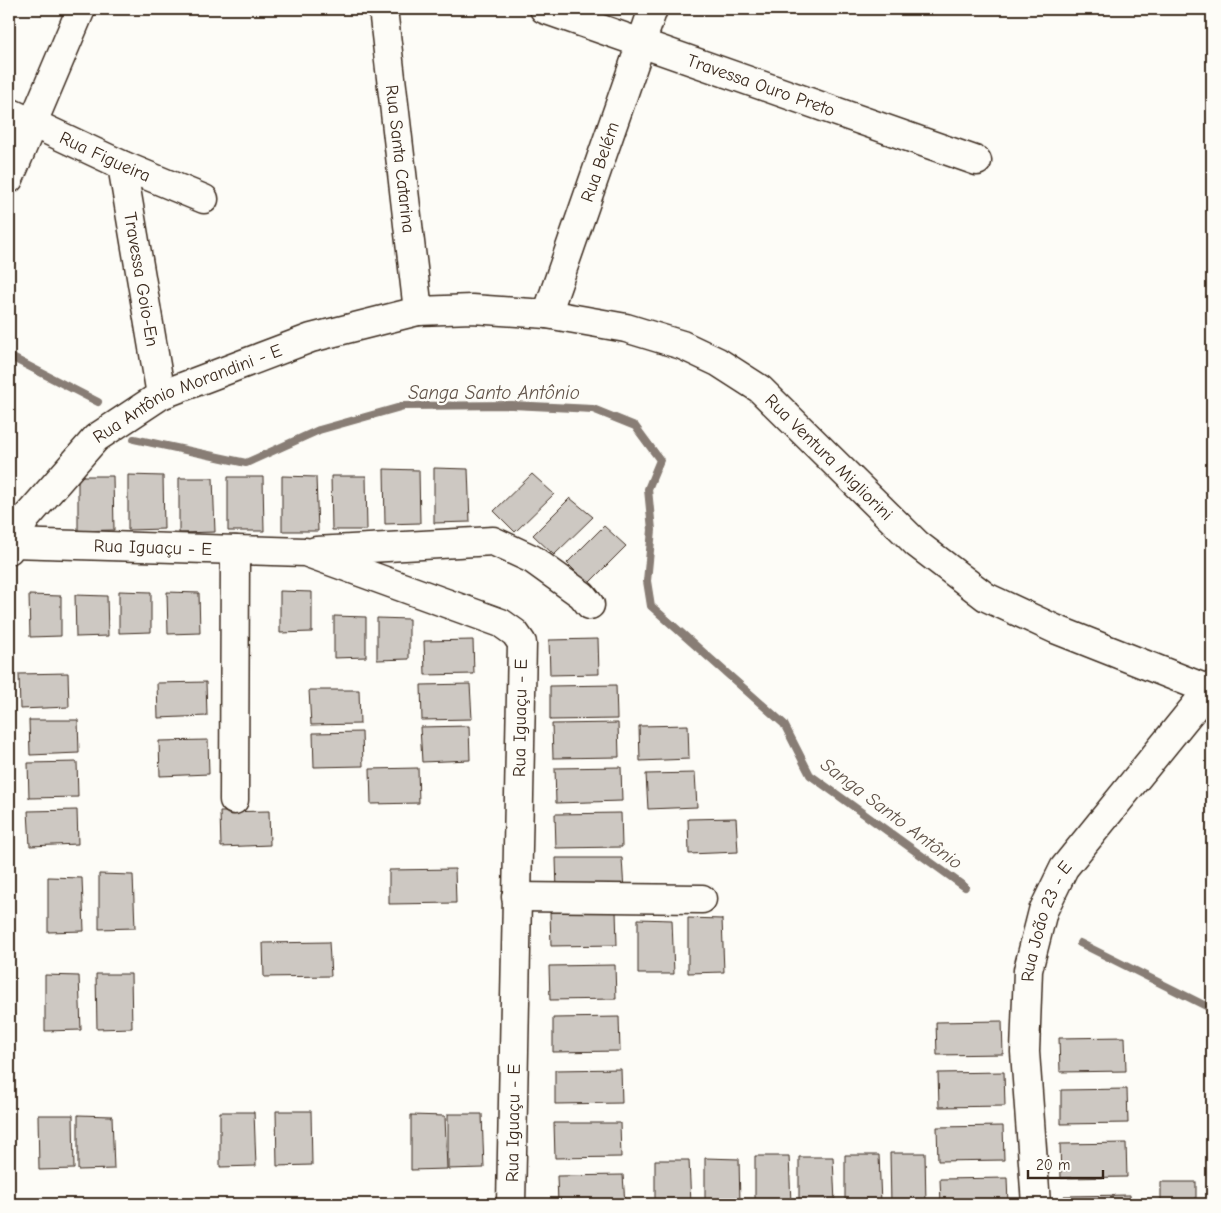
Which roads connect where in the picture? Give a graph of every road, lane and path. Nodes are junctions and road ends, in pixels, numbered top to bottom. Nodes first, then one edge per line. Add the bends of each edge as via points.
1 (81, 9) edge
2 (383, 9) edge
3 (544, 9) edge
4 (653, 9) edge
5 (641, 43) junction
6 (20, 117) edge
7 (977, 161) dead end
8 (122, 165) junction
9 (9, 180) edge
10 (204, 198) dead end
11 (418, 311) junction
12 (547, 314) junction
13 (161, 395) junction
14 (10, 546) edge
15 (235, 550) junction
16 (305, 552) junction
17 (590, 606) dead end
18 (1211, 690) edge
19 (234, 800) dead end
20 (516, 897) junction
21 (702, 899) dead end
22 (511, 1204) edge
23 (1036, 1204) edge

1 - 6 street
2 - 11 street, Rua Santa Catarina
3 - 5 street, Travessa Ouro Preto
4 - 5 street, Rua Belém
5 - 7 street, Travessa Ouro Preto
5 - 12 street, Rua Belém
6 - 8 street, Rua Figueira
6 - 9 street
8 - 10 street, Rua Figueira
8 - 13 street, Travessa Goio-En
11 - 12 street, Rua Ventura Migliorini via 472,309
11 - 13 street, Rua Antônio Morandini - E via 311,338
12 - 18 street, Rua Ventura Migliorini via 626,328 682,346 718,362 760,389 917,544 986,597 1054,629
13 - 14 street, Rua Antônio Morandini - E via 96,438 26,518
14 - 15 street, Rua Iguaçu - E
15 - 16 street, Rua Iguaçu - E
15 - 19 street
16 - 17 street via 493,541 532,559 582,595
16 - 20 street, Rua Iguaçu - E via 501,623 522,643
18 - 23 street, Rua João 23 - E via 1064,868 1043,911 1028,970 1025,1052
20 - 21 street
20 - 22 street, Rua Iguaçu - E

